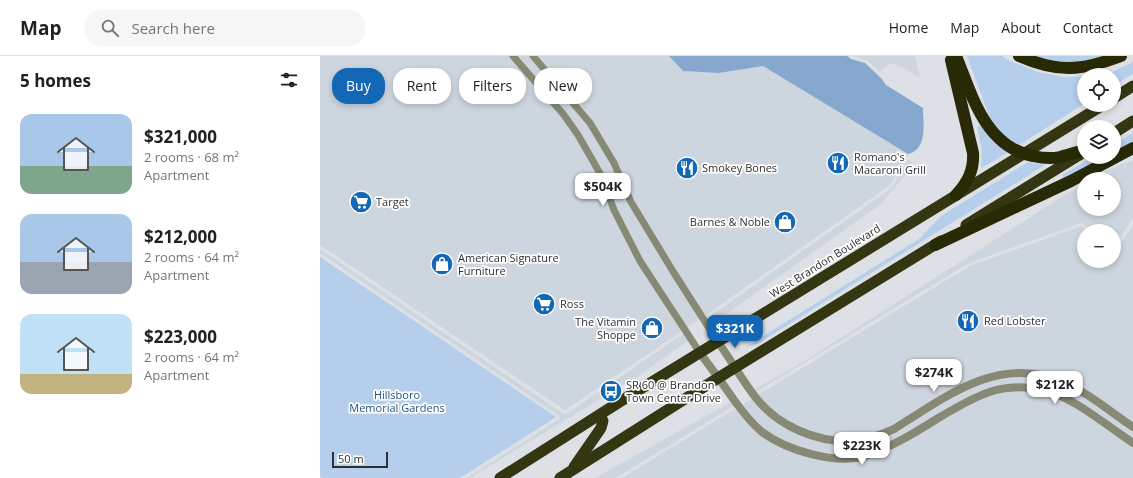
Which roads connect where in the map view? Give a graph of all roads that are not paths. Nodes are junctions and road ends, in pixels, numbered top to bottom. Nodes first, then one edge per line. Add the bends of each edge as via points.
1 (513, 56) edge
2 (533, 56) edge
3 (951, 56) edge
4 (956, 56) edge
5 (1019, 56) edge
6 (1122, 56) edge
7 (1133, 86) edge
8 (1121, 94) edge
9 (1092, 112) edge
10 (1133, 121) edge
11 (1121, 129) edge
12 (1133, 148) edge
13 (1077, 153) edge
14 (1024, 154) junction
15 (1077, 155) edge
16 (956, 195) junction
17 (935, 245) junction
18 (718, 342) junction
19 (700, 353) junction
20 (736, 367) junction
21 (718, 378) junction
22 (1090, 397) junction
23 (945, 398) junction
24 (1082, 409) junction
25 (953, 410) junction
26 (600, 415) junction
27 (1133, 427) edge
28 (1133, 443) edge
29 (571, 471) junction
30 (500, 478) edge
31 (560, 478) edge

1 - 19 street via 578,135 601,175 614,210 640,261
2 - 18 street via 590,123 614,163 631,202
3 - 16 highway via 973,153 973,167 967,181
4 - 14 highway via 974,100 990,129 1010,147
5 - 6 highway via 1049,67 1068,68 1086,67
7 - 8 highway
9 - 14 highway, West Brandon Boulevard
10 - 11 highway
12 - 17 highway via 1071,181
13 - 14 highway via 1052,158
14 - 16 highway, West Brandon Boulevard
15 - 17 highway
16 - 18 highway, West Brandon Boulevard
17 - 20 highway
18 - 19 highway, West Brandon Boulevard
18 - 20 street
19 - 21 street
19 - 26 highway, West Brandon Boulevard
20 - 21 highway
20 - 23 street via 756,398 776,418 788,426 825,438 853,441 881,435
21 - 25 street via 762,432 791,448 820,456 864,456 902,440
21 - 29 highway
22 - 23 street via 1060,380 1044,375 1014,372 971,383
22 - 24 street
22 - 27 street
23 - 25 street
24 - 25 street via 1056,394 1024,387 987,392
24 - 28 street
26 - 29 highway via 603,421 601,428
26 - 30 highway, West Brandon Boulevard
29 - 31 highway

